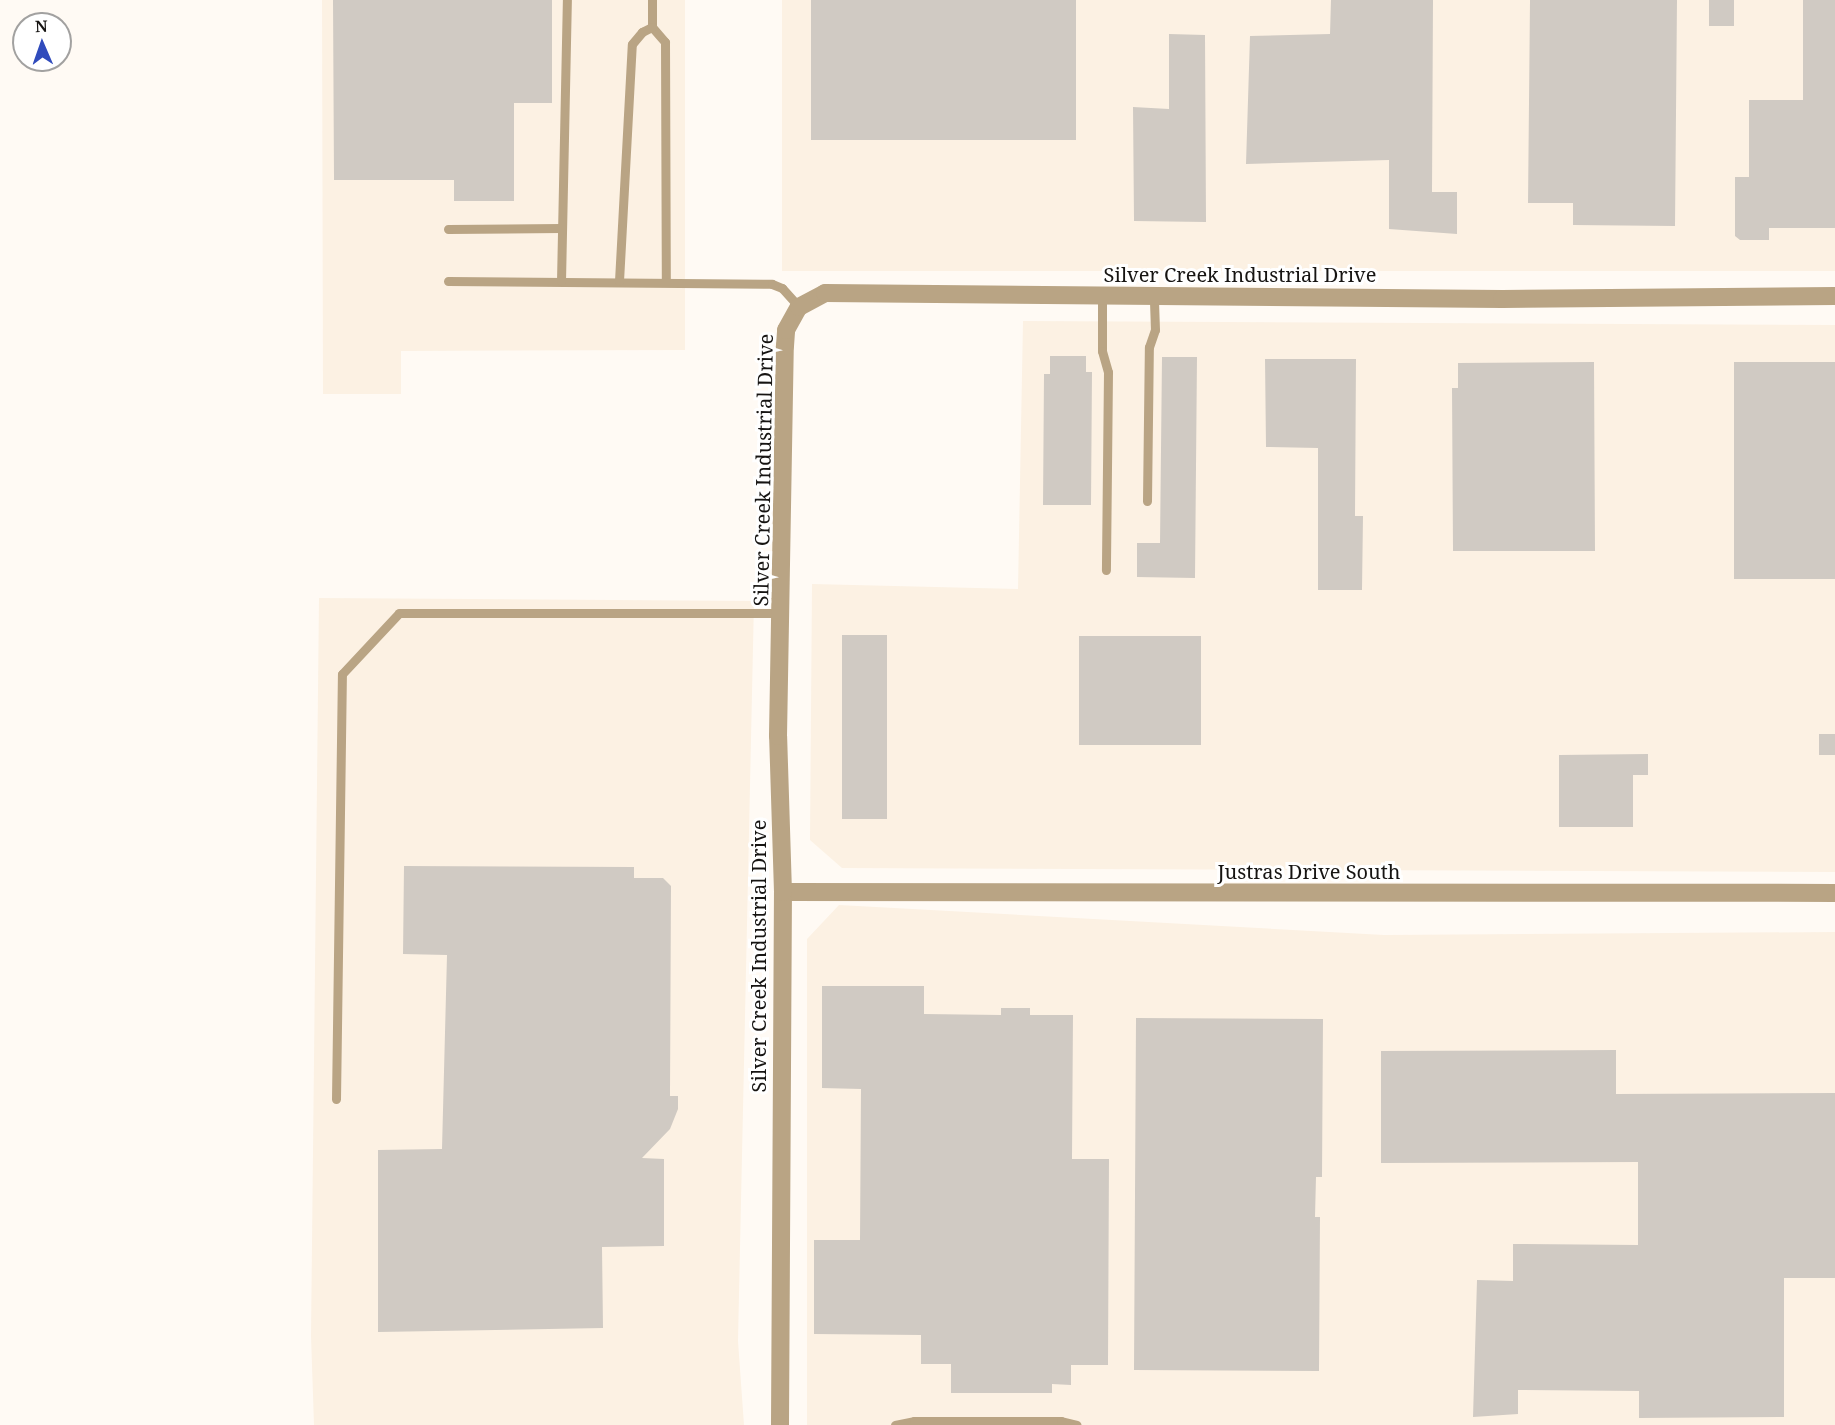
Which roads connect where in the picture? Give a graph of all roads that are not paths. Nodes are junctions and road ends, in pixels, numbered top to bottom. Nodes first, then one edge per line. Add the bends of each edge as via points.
1 (567, 0) edge
2 (652, 0) edge
3 (652, 27) junction
4 (561, 228) junction
5 (448, 229) dead end
6 (448, 281) dead end
7 (561, 281) junction
8 (619, 281) junction
9 (666, 281) junction
10 (1102, 296) junction
11 (1154, 296) junction
12 (1835, 296) edge
13 (799, 307) junction
14 (1147, 501) dead end
15 (1106, 570) dead end
16 (782, 613) junction
17 (783, 892) junction
18 (1835, 893) edge
19 (336, 1099) dead end
20 (780, 1425) edge
21 (895, 1425) edge
22 (1077, 1425) edge

1 - 4 lane
2 - 3 lane
3 - 8 lane via 632,44
3 - 9 lane via 665,42
4 - 5 lane
4 - 7 lane
6 - 7 lane
7 - 8 lane
8 - 9 lane
9 - 13 lane via 771,284 782,288
10 - 11 street, Silver Creek Industrial Drive
10 - 13 street, Silver Creek Industrial Drive via 825,293
10 - 15 lane via 1102,351 1108,372
11 - 12 street, Silver Creek Industrial Drive
11 - 14 lane via 1155,330 1149,346
13 - 16 street, Silver Creek Industrial Drive via 786,330 785,346
16 - 17 street, Silver Creek Industrial Drive via 778,736
16 - 19 lane via 399,613 342,674
17 - 18 street, Justras Drive South
17 - 20 street, Silver Creek Industrial Drive
21 - 22 lane via 914,1421 1061,1421

